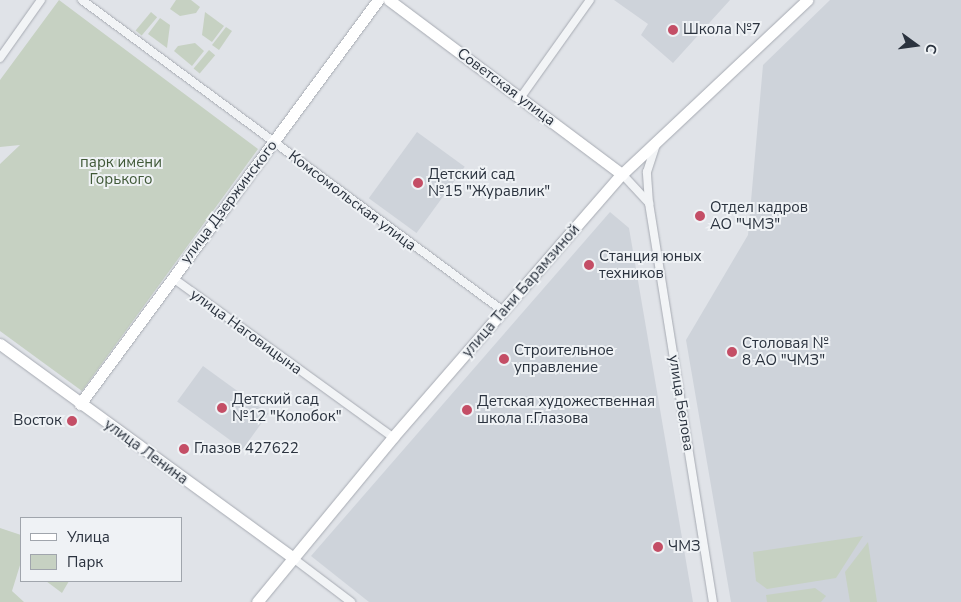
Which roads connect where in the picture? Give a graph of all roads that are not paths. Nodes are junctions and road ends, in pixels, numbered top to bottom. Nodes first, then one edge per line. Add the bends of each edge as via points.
1 (41, 0) edge
2 (82, 0) edge
3 (378, 0) edge
4 (389, 0) edge
5 (590, 0) edge
6 (807, 0) edge
7 (0, 58) edge
8 (521, 98) junction
9 (659, 136) junction
10 (274, 143) junction
11 (622, 174) junction
12 (649, 203) junction
13 (173, 278) junction
14 (503, 311) junction
15 (0, 344) edge
16 (80, 404) junction
17 (393, 437) junction
18 (293, 558) junction
19 (257, 602) edge
20 (351, 602) edge
21 (713, 602) edge

1 - 7 street
2 - 10 street, Комсомольская улица
3 - 10 street, улица Дзержинского
4 - 8 street, Советская улица
5 - 8 street
6 - 9 street, улица Тани Барамзиной
8 - 11 street, Советская улица
9 - 11 street, улица Тани Барамзиной
9 - 12 street, улица Белова via 647,172
10 - 13 street, улица Дзержинского
10 - 14 street, Комсомольская улица
11 - 12 street
11 - 14 street, улица Тани Барамзиной
12 - 21 street, улица Белова
13 - 16 street, улица Дзержинского
13 - 17 street, улица Наговицына
14 - 17 street, улица Тани Барамзиной
15 - 16 street, улица Ленина
16 - 18 street, улица Ленина
17 - 18 street, улица Тани Барамзиной
18 - 19 street, улица Тани Барамзиной
18 - 20 street

